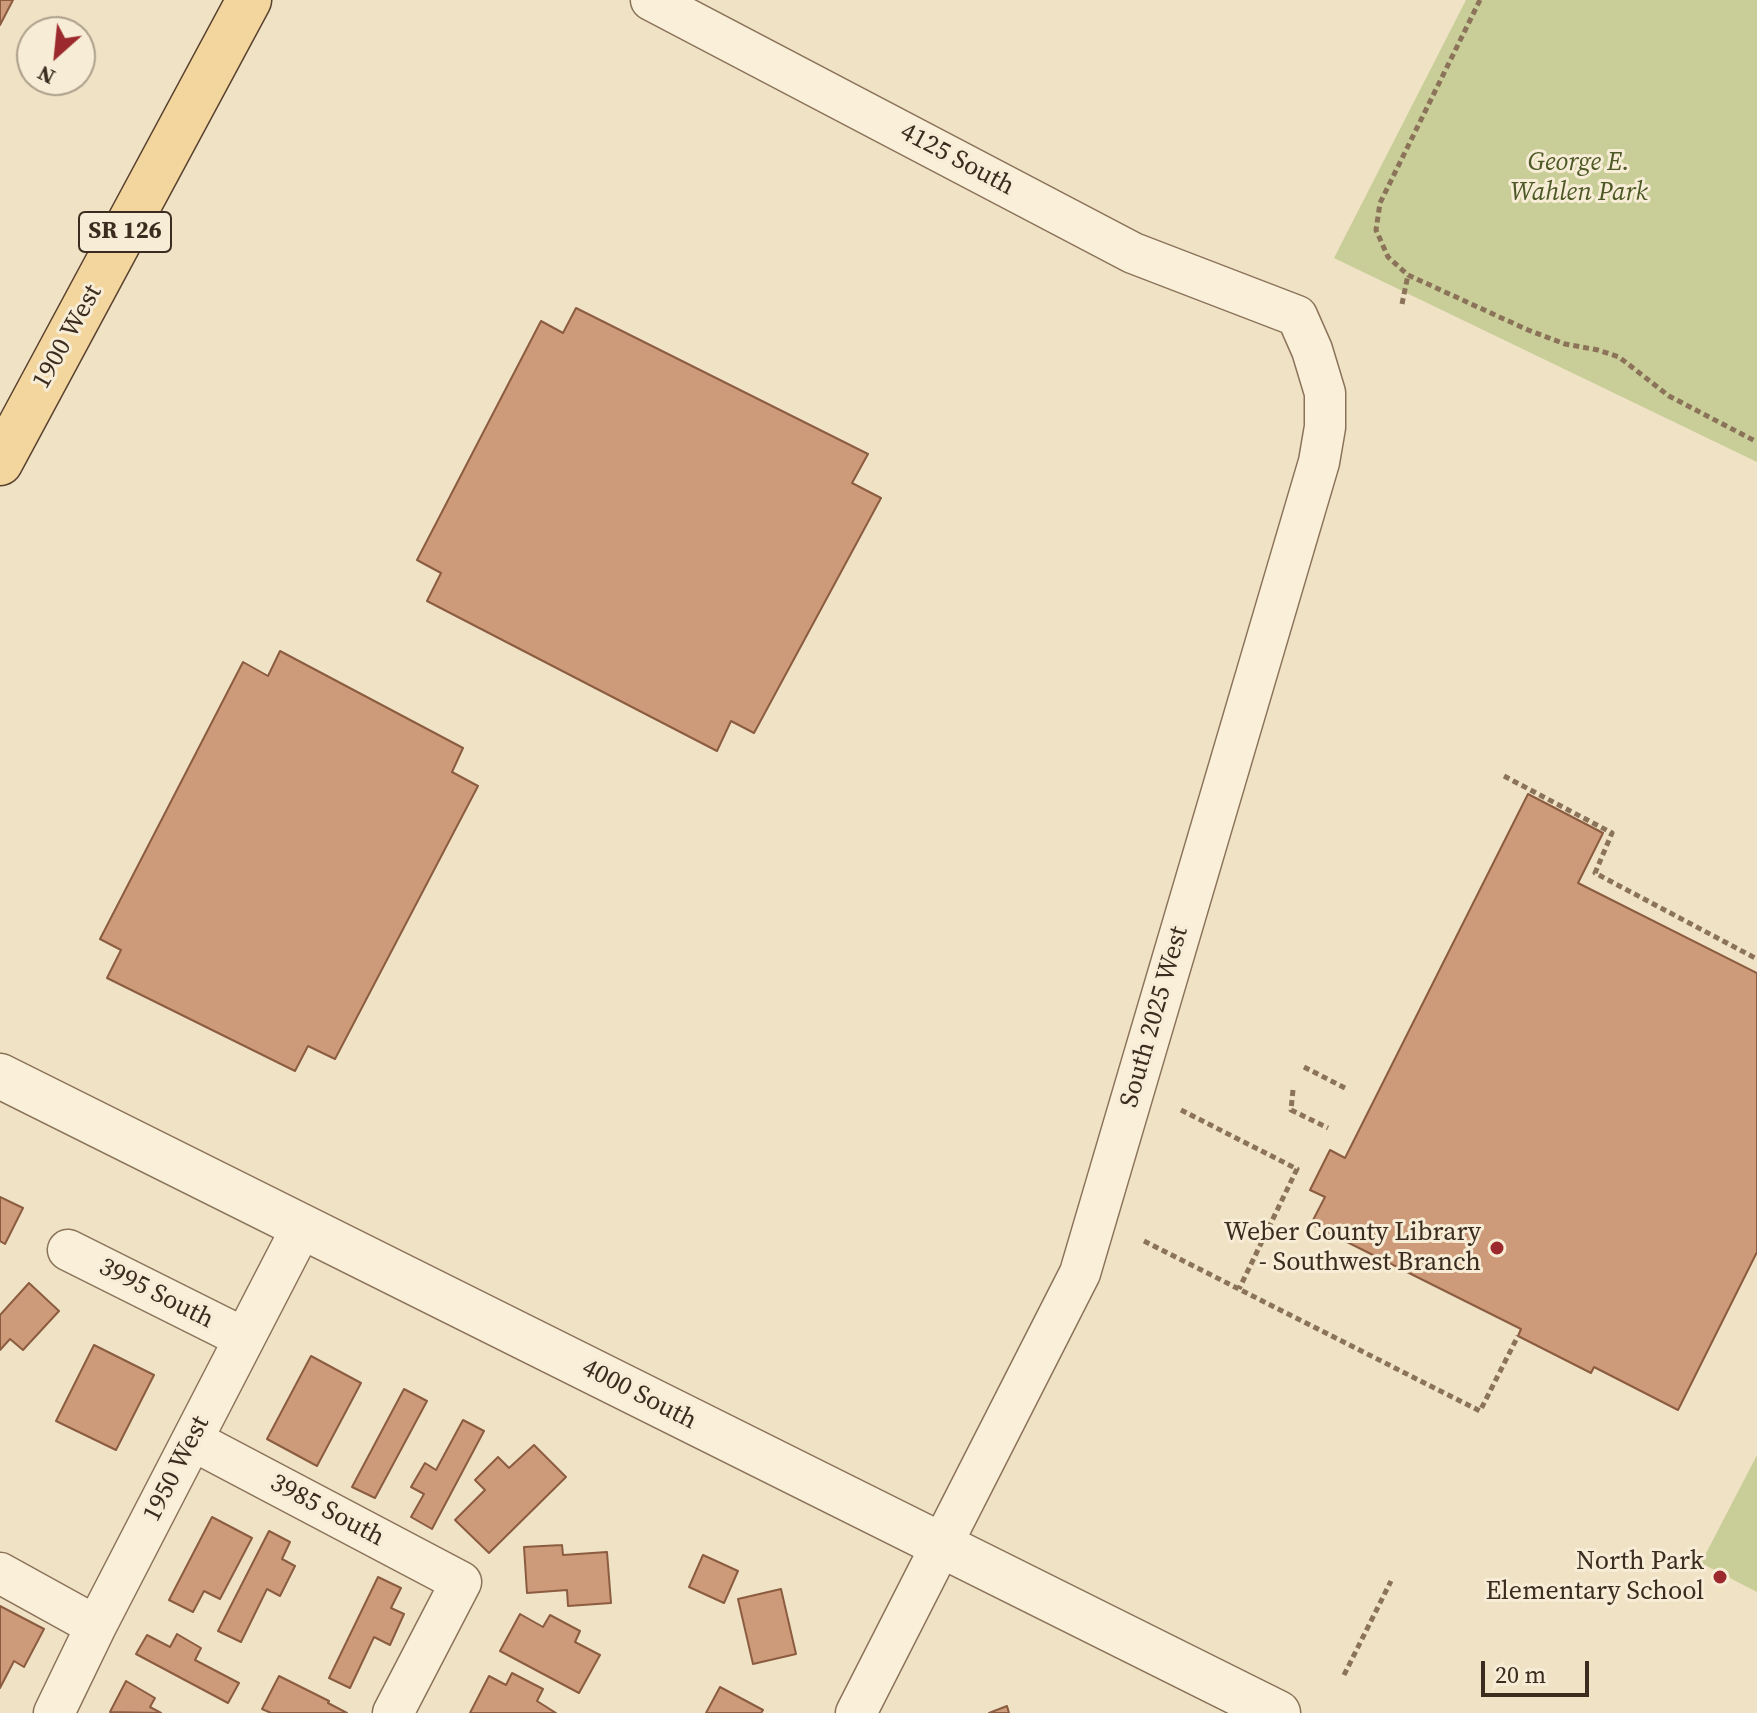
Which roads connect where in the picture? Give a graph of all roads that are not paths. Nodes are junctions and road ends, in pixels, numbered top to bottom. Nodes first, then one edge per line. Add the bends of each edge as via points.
1 (249, 0) edge
2 (651, 0) edge
3 (1269, 306) joint
4 (0, 463) edge
5 (0, 1076) edge
6 (302, 1227) junction
7 (68, 1250) dead end
8 (244, 1338) junction
9 (192, 1440) junction
10 (939, 1546) junction
11 (0, 1573) edge
12 (96, 1626) junction
13 (54, 1713) edge
14 (393, 1713) edge
15 (856, 1713) edge
16 (1278, 1713) edge

1 - 4 main road, 1900 West / SR 126
2 - 3 street, 4125 South via 1133,253
3 - 10 street, South 2025 West via 1297,316 1312,350 1325,393 1319,462 1080,1273
5 - 6 street, 4000 South
6 - 8 street, 1950 West
6 - 10 street, 4000 South
7 - 8 street, 3995 South
8 - 9 street, 1950 West
9 - 12 street, 1950 West
9 - 14 street, 3985 South via 461,1582
10 - 15 street, South 2025 West
10 - 16 street, 4000 South
11 - 12 street
12 - 13 street, 1950 West

